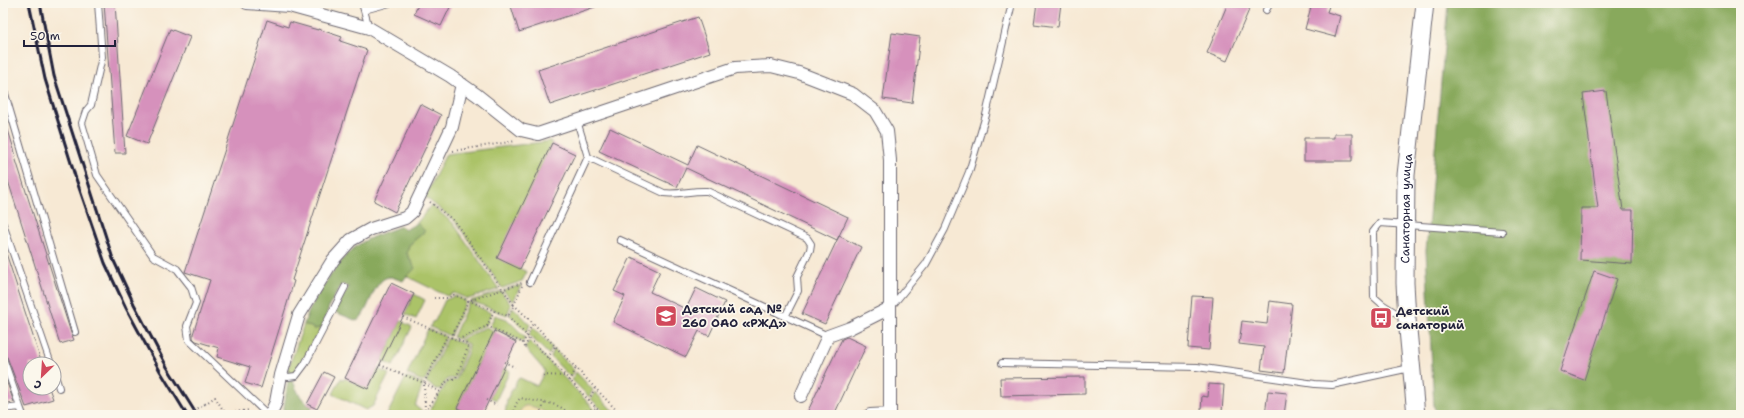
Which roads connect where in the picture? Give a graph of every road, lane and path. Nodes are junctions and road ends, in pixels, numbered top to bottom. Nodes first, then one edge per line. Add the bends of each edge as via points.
1 (98, 3) edge
2 (247, 3) edge
3 (390, 3) edge
4 (1012, 3) edge
5 (1270, 3) edge
6 (1425, 3) edge
7 (363, 6) edge
8 (1266, 10) dead end
9 (369, 28) junction
10 (462, 84) junction
11 (3, 87) edge
12 (577, 121) junction
13 (538, 134) junction
14 (443, 148) junction
15 (588, 157) junction
16 (431, 203) dead end
17 (3, 224) edge
18 (1406, 224) junction
19 (1502, 232) dead end
20 (620, 240) dead end
21 (530, 282) dead end
22 (345, 286) dead end
23 (501, 290) junction
24 (434, 298) dead end
25 (468, 301) junction
26 (514, 305) junction
27 (890, 308) junction
28 (494, 311) junction
29 (508, 316) junction
30 (403, 317) dead end
31 (785, 317) junction
32 (1407, 319) junction
33 (533, 323) junction
34 (488, 326) junction
35 (75, 332) dead end
36 (447, 336) junction
37 (828, 336) junction
38 (528, 337) junction
39 (451, 338) junction
40 (457, 340) junction
41 (555, 346) junction
42 (48, 356) edge
43 (3, 358) edge
44 (548, 358) junction
45 (504, 362) dead end
46 (1002, 363) dead end
47 (380, 365) dead end
48 (515, 367) dead end
49 (576, 368) junction
50 (1412, 368) junction
51 (543, 374) dead end
52 (280, 376) junction
53 (565, 376) junction
54 (570, 381) junction
55 (424, 383) junction
56 (595, 388) junction
57 (440, 392) junction
58 (801, 396) dead end
59 (486, 400) dead end
60 (589, 400) junction
61 (545, 403) junction
62 (257, 405) junction
63 (497, 405) dead end
64 (20, 407) junction
65 (597, 408) junction
66 (3, 409) edge
67 (616, 409) junction
68 (425, 411) junction
69 (225, 413) junction
70 (890, 414) edge
71 (23, 415) edge
72 (187, 415) edge
73 (229, 415) edge
74 (269, 415) edge
75 (423, 415) edge
76 (514, 415) edge
77 (539, 415) edge
78 (568, 415) edge
79 (603, 415) edge
80 (613, 415) edge
81 (621, 415) edge
82 (870, 415) edge
83 (1416, 415) edge

1 - 62 lane via 102,57 91,105 82,123 97,175 153,256 177,269 191,287 196,303 187,326 189,340
2 - 9 street via 289,6
3 - 7 lane
4 - 27 lane via 986,115 969,172 945,229 926,264
5 - 8 lane
6 - 18 main road, Санаторная улица via 1406,175
7 - 9 lane
9 - 10 street
10 - 13 street via 521,130
10 - 14 street via 457,112
11 - 35 lane
12 - 13 street
12 - 15 lane
12 - 27 street via 735,68 771,66 799,73 853,94 875,111 887,131 890,160
13 - 14 path via 528,140 449,151
14 - 52 street via 412,212 405,218 371,229 350,240 333,260 299,315
15 - 21 lane
15 - 31 lane via 664,193 698,190 707,192 807,238 811,244 810,250 797,277 798,291
16 - 23 path via 454,221
17 - 42 lane
18 - 19 lane
18 - 32 main road, Санаторная улица
18 - 32 lane via 1380,223 1373,232 1373,283 1374,297
20 - 31 lane
22 - 52 lane via 305,364 296,376
23 - 25 path
23 - 26 path
23 - 26 path via 524,282
24 - 25 path via 454,295
25 - 28 path
25 - 39 path
26 - 29 path
26 - 33 path
27 - 37 street
27 - 70 street
28 - 29 path
28 - 34 path
29 - 38 path
30 - 36 path
31 - 37 lane
32 - 50 main road, Санаторная улица
33 - 38 path
33 - 41 path
34 - 38 path via 523,343 525,347
34 - 40 path
36 - 39 path
36 - 55 path
37 - 58 street
38 - 44 path
39 - 40 path
40 - 57 path via 467,344 467,350 456,378 447,381
41 - 44 path
41 - 49 path
43 - 64 lane
44 - 53 path
45 - 48 path
46 - 50 lane via 1197,367 1332,385
47 - 55 path
49 - 54 path
49 - 56 path
50 - 83 main road, Санаторная улица
51 - 53 path
52 - 74 street via 276,402
53 - 54 path
54 - 60 path
55 - 57 path
55 - 68 path
56 - 60 path
56 - 67 path
57 - 68 path
59 - 63 path
60 - 65 path
61 - 76 path via 521,398 514,409
61 - 77 path
61 - 78 path via 561,407
62 - 69 path via 255,409
62 - 74 lane
64 - 66 lane
64 - 71 lane
65 - 78 path
65 - 79 path
67 - 80 path
67 - 81 path
68 - 75 path
69 - 72 path, bridge via 215,397
69 - 73 path
70 - 82 street

